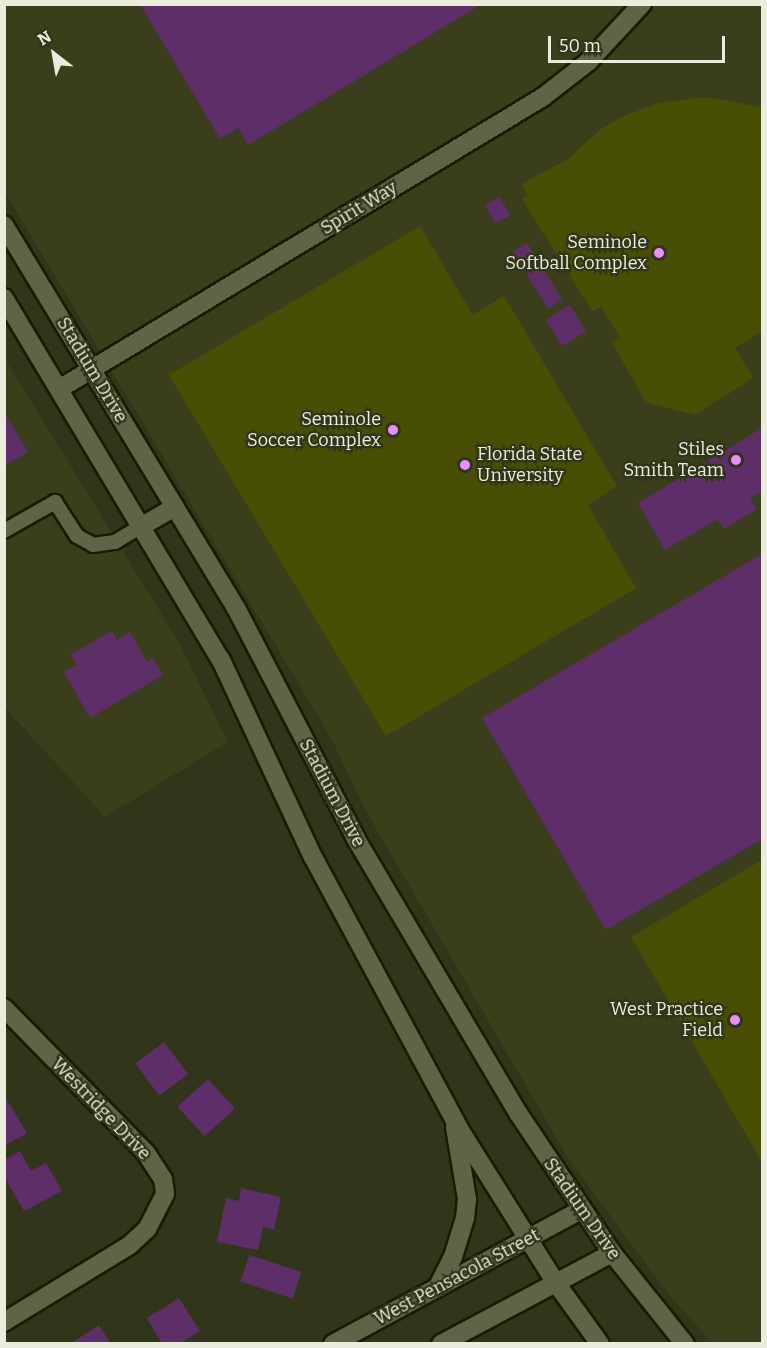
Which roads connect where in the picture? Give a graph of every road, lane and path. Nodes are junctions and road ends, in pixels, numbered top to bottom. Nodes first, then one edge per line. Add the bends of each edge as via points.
1 (642, 4) edge
2 (4, 225) edge
3 (4, 298) edge
4 (91, 369) junction
5 (59, 389) junction
6 (175, 507) junction
7 (142, 526) junction
8 (4, 531) edge
9 (4, 1008) edge
10 (453, 1116) junction
11 (581, 1210) junction
12 (528, 1240) junction
13 (612, 1253) junction
14 (556, 1283) junction
15 (437, 1288) junction
16 (4, 1322) edge
17 (333, 1344) edge
18 (441, 1344) edge
19 (600, 1344) edge
20 (685, 1344) edge

1 - 4 main road, Spirit Way via 589,61 543,97
2 - 4 main road, Stadium Drive
3 - 5 main road
4 - 5 main road, Spirit Way
4 - 6 main road, Stadium Drive
5 - 7 main road
6 - 7 main road
6 - 11 main road, Stadium Drive via 258,648 356,839 518,1113
7 - 8 lane via 115,542 93,545 77,536 55,502
7 - 10 main road via 221,660 313,857
9 - 16 main road, Westridge Drive via 146,1153 163,1179 165,1194 147,1229 130,1245
10 - 12 main road
10 - 15 main road via 466,1209 453,1257
11 - 12 main road, West Pensacola Street
11 - 13 main road, Stadium Drive
12 - 14 main road
12 - 15 main road, West Pensacola Street
13 - 14 main road
13 - 20 main road, Stadium Drive
14 - 18 main road
14 - 19 main road
15 - 17 main road, West Pensacola Street

